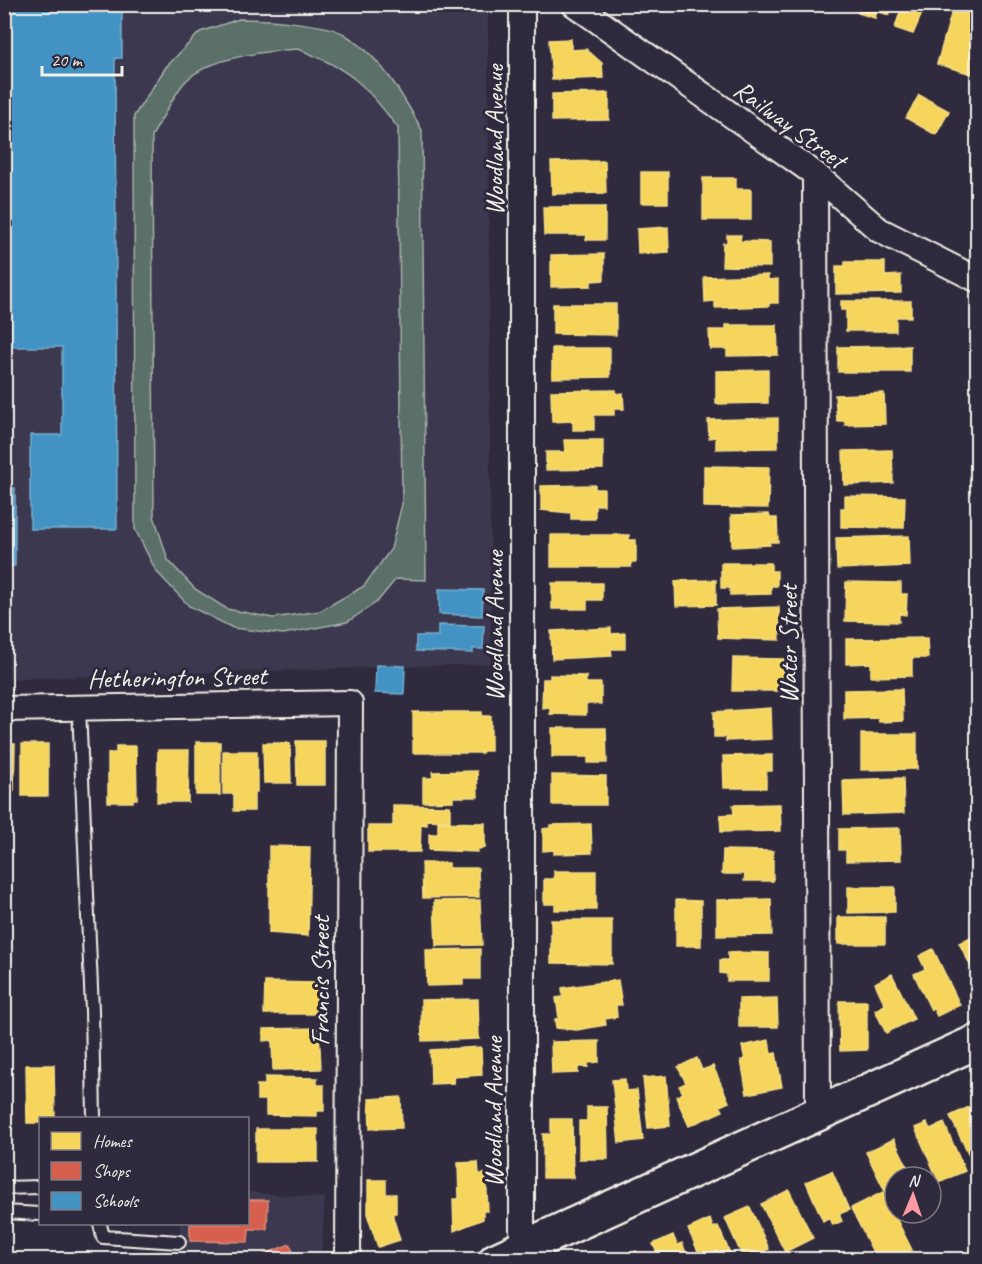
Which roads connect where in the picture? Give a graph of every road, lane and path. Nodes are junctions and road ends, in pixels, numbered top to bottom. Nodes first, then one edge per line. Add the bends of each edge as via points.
1 (522, 4) edge
2 (574, 4) edge
3 (815, 174) junction
4 (978, 280) edge
5 (350, 703) joint
6 (79, 708) junction
7 (4, 709) edge
8 (978, 1041) edge
9 (818, 1114) junction
10 (94, 1117) edge
11 (4, 1188) edge
12 (39, 1188) edge
13 (4, 1212) edge
14 (39, 1214) edge
15 (100, 1225) edge
16 (179, 1242) dead end
17 (509, 1254) edge
18 (348, 1260) edge

1 - 17 street, Woodland Avenue
2 - 3 street, Railway Street
3 - 4 street, Railway Street via 879,230
3 - 9 street, Water Street
5 - 6 street, Hetherington Street
5 - 18 street, Francis Street
6 - 7 street, Hetherington Street
6 - 10 lane
8 - 9 main road
9 - 17 main road
11 - 12 lane
13 - 14 lane
15 - 16 lane via 103,1237

